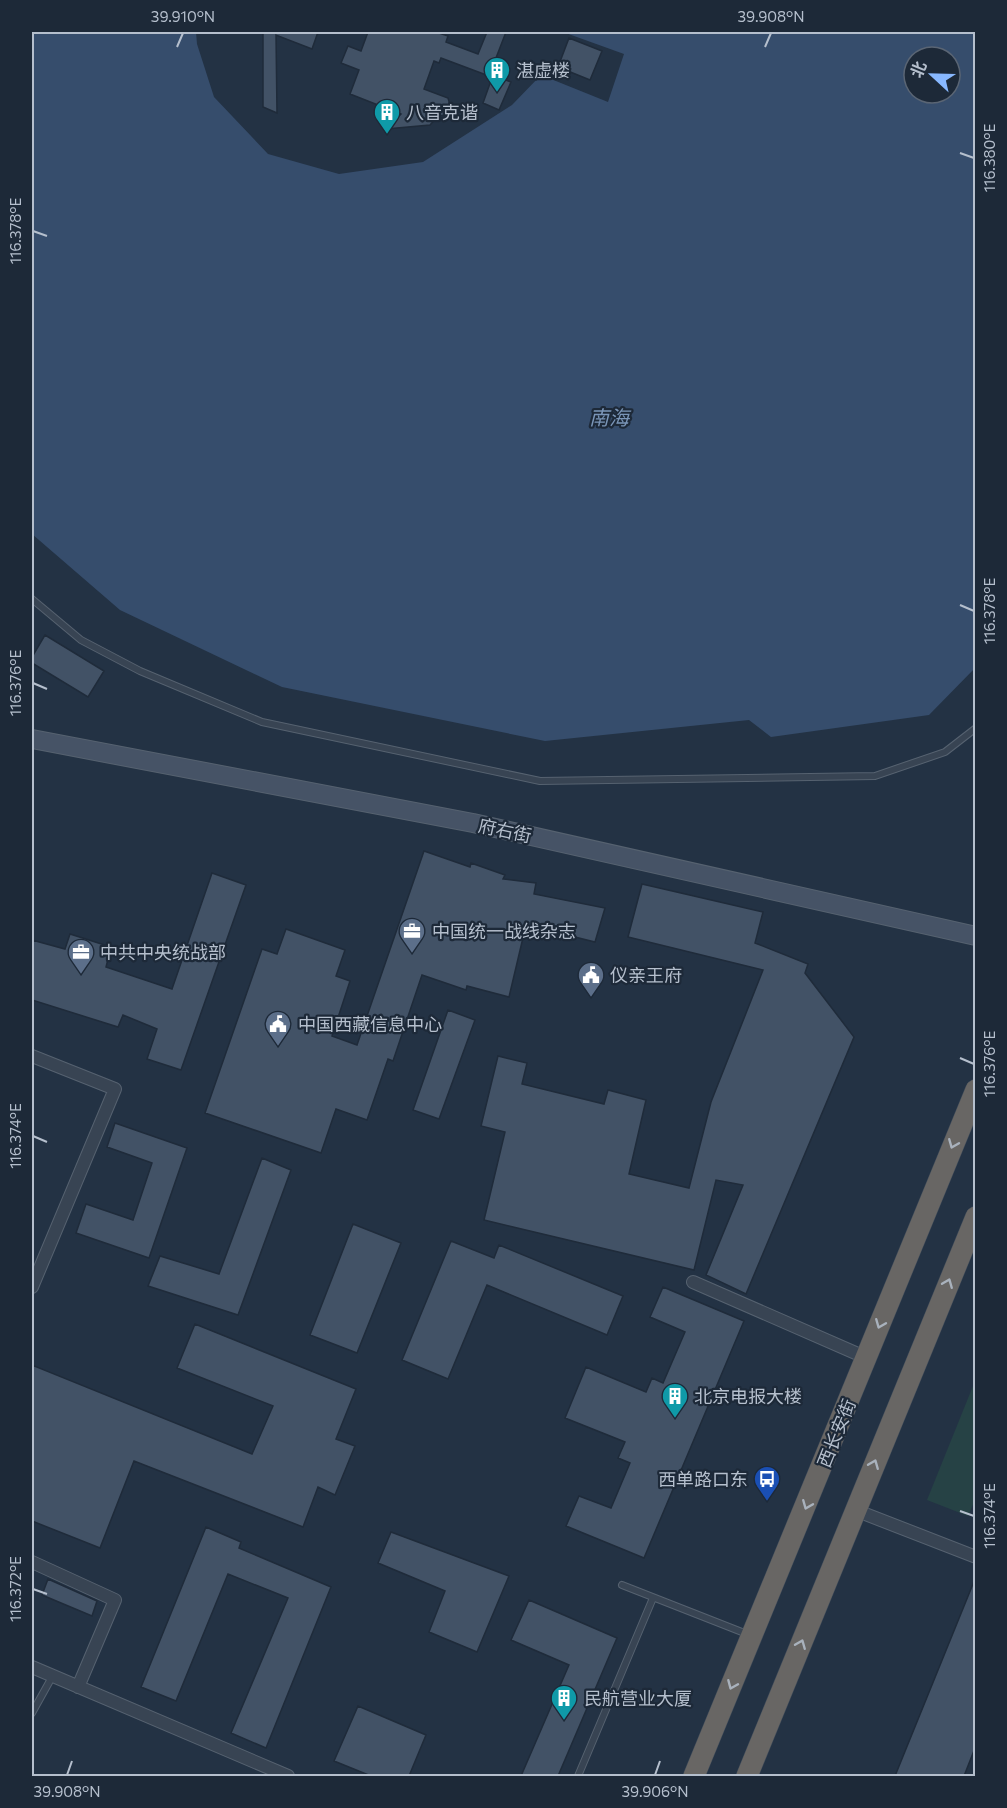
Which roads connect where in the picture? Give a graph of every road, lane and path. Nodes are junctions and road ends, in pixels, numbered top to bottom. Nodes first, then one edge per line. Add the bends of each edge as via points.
1 (32, 599) edge
2 (975, 728) edge
3 (32, 739) edge
4 (975, 936) edge
5 (32, 1056) edge
6 (975, 1089) edge
7 (975, 1217) edge
8 (693, 1282) dead end
9 (32, 1287) edge
10 (867, 1358) junction
11 (855, 1510) junction
12 (975, 1557) edge
13 (32, 1562) edge
14 (622, 1585) dead end
15 (653, 1598) junction
16 (753, 1635) junction
17 (32, 1667) edge
18 (52, 1677) junction
19 (78, 1688) junction
20 (32, 1713) edge
21 (288, 1776) edge
22 (578, 1776) edge
23 (694, 1776) edge
24 (747, 1776) edge

1 - 2 lane via 81,640 140,671 262,722 540,781 876,776 945,752
3 - 4 main road, 府右街 via 473,823
5 - 9 street via 115,1089
6 -> 10 highway, 西长安街
11 -> 7 highway
8 - 10 street
10 -> 16 highway, 西长安街
11 - 12 street
24 -> 11 highway
13 - 19 street via 115,1600
14 - 15 lane
15 - 16 lane
15 - 22 lane
16 -> 23 highway, 西长安街
17 - 18 street
18 - 19 street
18 - 20 lane
19 - 21 street

